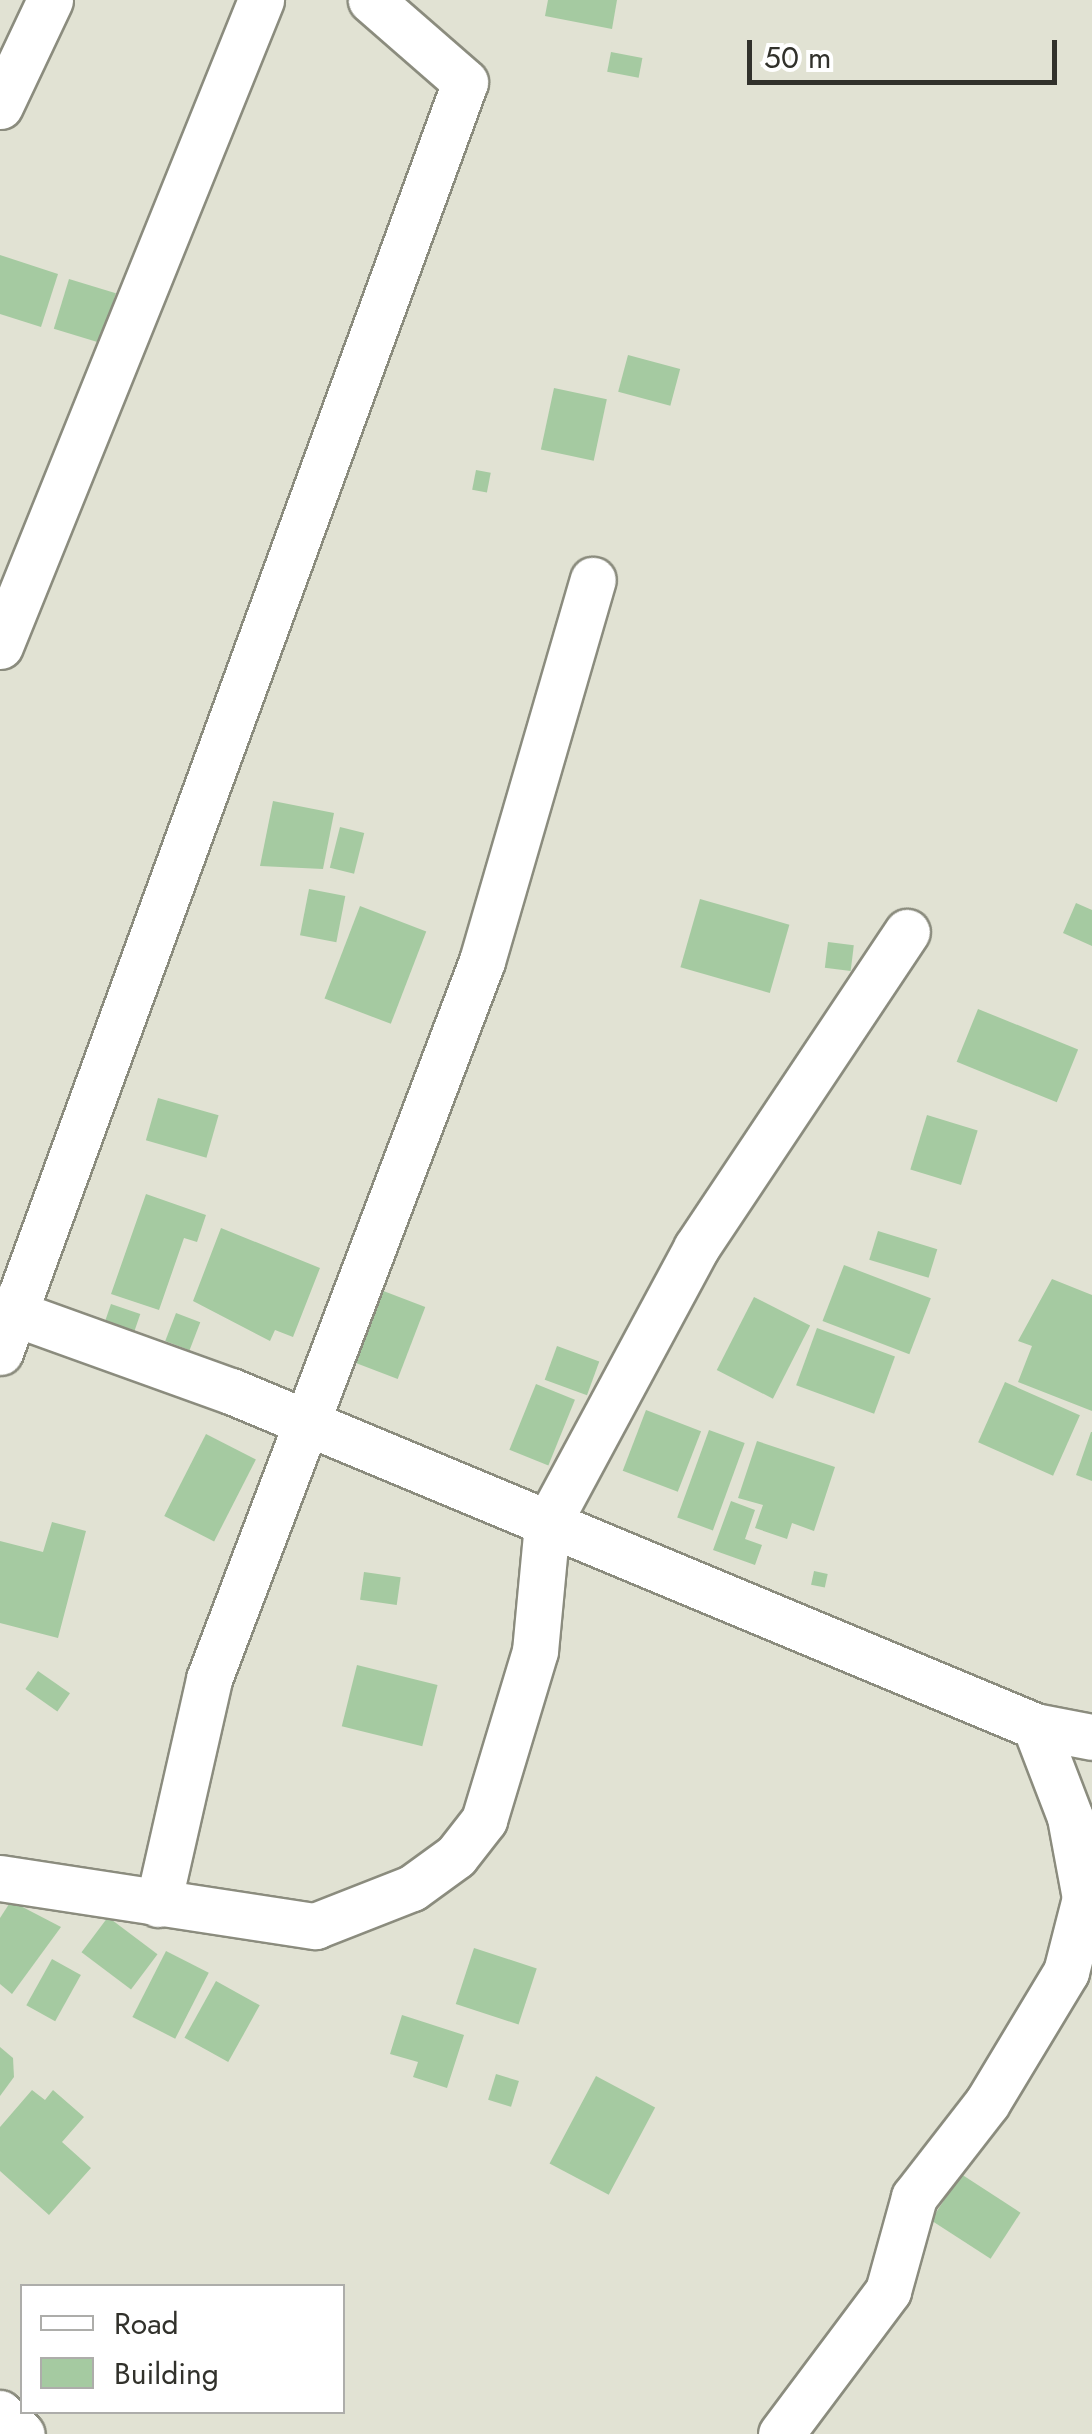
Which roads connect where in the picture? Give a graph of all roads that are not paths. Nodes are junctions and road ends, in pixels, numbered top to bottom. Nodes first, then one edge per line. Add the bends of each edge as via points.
1 (50, 0) edge
2 (260, 0) edge
3 (371, 0) edge
4 (0, 106) edge
5 (593, 580) dead end
6 (0, 646) edge
7 (907, 932) dead end
8 (5, 1325) edge
9 (305, 1425) junction
10 (547, 1526) junction
11 (1036, 1726) junction
12 (1092, 1737) edge
13 (0, 1878) edge
14 (158, 1904) junction
15 (0, 2413) edge
16 (22, 2434) edge
17 (781, 2434) edge

1 - 4 street
2 - 6 street
3 - 8 street via 465,82
5 - 9 street via 482,962
7 - 10 street via 696,1248
8 - 9 street
9 - 10 street
9 - 14 street via 209,1679
10 - 11 street
10 - 14 street via 536,1650 484,1820 456,1856 412,1888 316,1926
11 - 12 street
11 - 17 street via 1070,1818 1085,1898 1066,1972 987,2104 914,2197 888,2292
13 - 14 street
15 - 16 street

